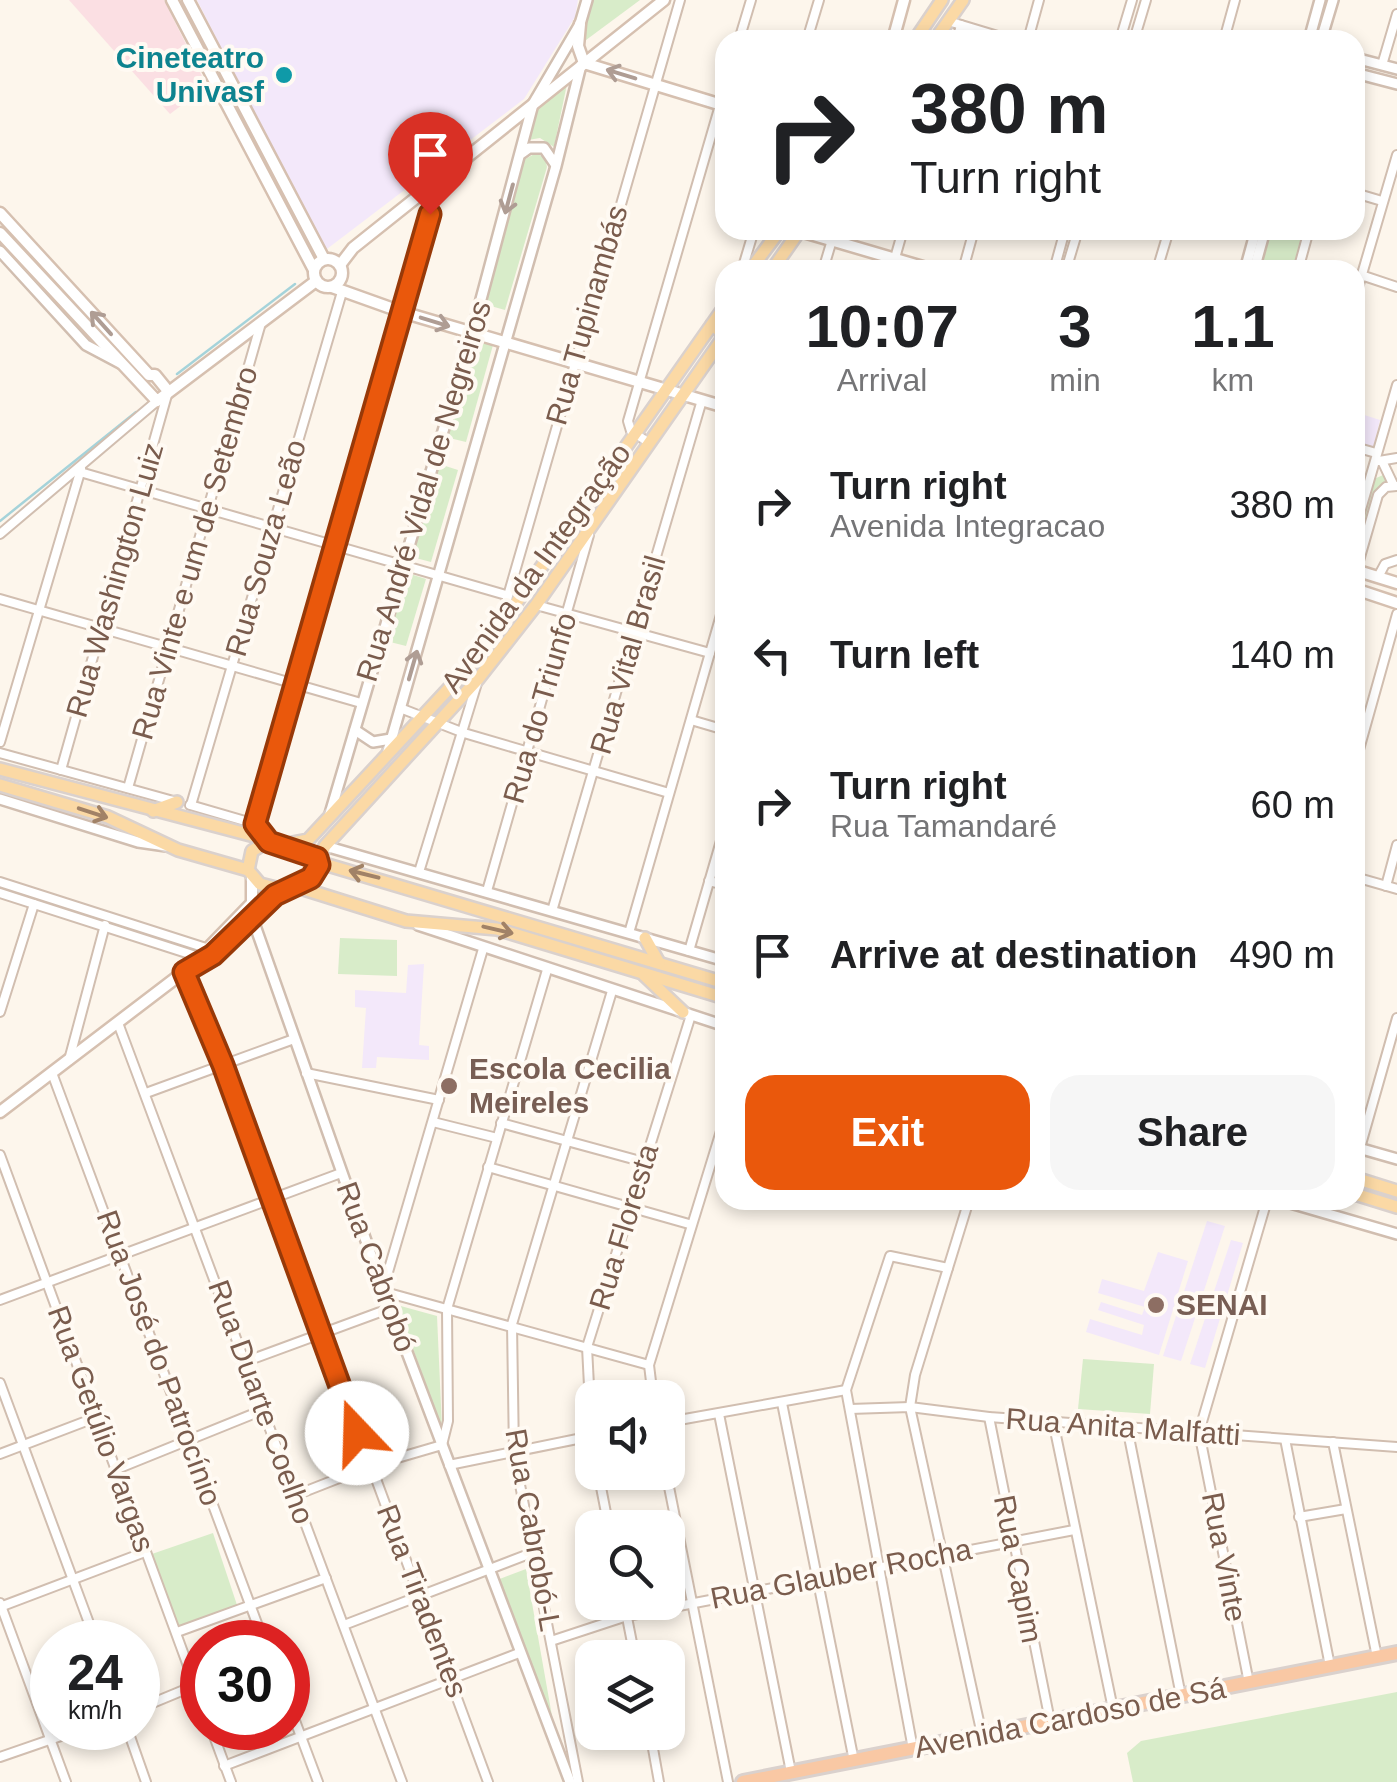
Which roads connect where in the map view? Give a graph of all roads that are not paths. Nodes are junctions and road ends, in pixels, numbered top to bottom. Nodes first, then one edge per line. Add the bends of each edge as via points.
1 (172, 0) edge
2 (188, 0) edge
3 (587, 0) edge
4 (664, 0) edge
5 (680, 0) edge
6 (751, 0) edge
7 (819, 0) edge
8 (904, 0) edge
9 (942, 0) edge
10 (962, 0) edge
11 (1039, 0) edge
12 (1132, 0) edge
13 (1146, 0) edge
14 (1235, 0) edge
15 (1320, 0) edge
16 (1332, 0) edge
17 (1397, 14) edge
18 (954, 23) junction
19 (580, 24) junction
20 (742, 30) edge
21 (811, 30) edge
22 (895, 30) edge
23 (922, 30) edge
24 (946, 30) edge
25 (955, 30) edge
26 (977, 30) edge
27 (1031, 30) edge
28 (1123, 30) edge
29 (1137, 30) edge
30 (1227, 30) edge
31 (1312, 30) edge
32 (1324, 30) edge
33 (1365, 60) edge
34 (582, 64) junction
35 (1382, 64) junction
36 (1397, 69) edge
37 (1365, 75) edge
38 (1397, 84) edge
39 (656, 85) junction
40 (715, 103) edge
41 (533, 104) junction
42 (715, 131) edge
43 (522, 153) junction
44 (1397, 155) edge
45 (556, 166) junction
46 (440, 180) junction
47 (1365, 196) edge
48 (1382, 202) junction
49 (0, 213) edge
50 (0, 233) edge
51 (844, 240) edge
52 (900, 240) edge
53 (0, 251) edge
54 (895, 258) junction
55 (324, 259) junction
56 (901, 260) edge
57 (1365, 261) edge
58 (340, 265) junction
59 (315, 276) junction
60 (1365, 276) edge
61 (1397, 286) edge
62 (337, 289) junction
63 (402, 312) junction
64 (262, 319) junction
65 (715, 321) edge
66 (712, 325) junction
67 (715, 327) edge
68 (472, 333) junction
69 (506, 342) junction
70 (715, 348) edge
71 (573, 362) junction
72 (120, 363) junction
73 (152, 375) junction
74 (184, 378) junction
75 (638, 380) junction
76 (139, 384) junction
77 (1397, 385) edge
78 (666, 388) junction
79 (168, 390) junction
80 (682, 393) junction
81 (702, 400) junction
82 (157, 401) junction
83 (715, 404) edge
84 (634, 434) junction
85 (648, 442) junction
86 (1365, 452) edge
87 (1397, 458) edge
88 (1378, 459) junction
89 (80, 471) junction
90 (1395, 485) edge
91 (143, 490) junction
92 (1365, 499) edge
93 (207, 509) junction
94 (591, 526) junction
95 (272, 527) junction
96 (0, 534) edge
97 (1365, 539) edge
98 (336, 546) junction
99 (1397, 560) edge
100 (403, 565) junction
101 (1365, 573) edge
102 (439, 575) junction
103 (1378, 577) junction
104 (1397, 583) edge
105 (1365, 593) edge
106 (506, 595) junction
107 (0, 598) edge
108 (1397, 603) edge
109 (536, 605) junction
110 (38, 610) junction
111 (1397, 614) edge
112 (567, 616) junction
113 (102, 628) junction
114 (498, 632) junction
115 (634, 633) junction
116 (715, 636) edge
117 (167, 647) junction
118 (710, 653) junction
119 (231, 665) junction
120 (478, 679) junction
121 (294, 684) junction
122 (361, 703) junction
123 (400, 708) junction
124 (425, 718) junction
125 (691, 720) junction
126 (439, 723) junction
127 (715, 727) edge
128 (1365, 728) edge
129 (355, 730) junction
130 (464, 733) junction
131 (391, 738) junction
132 (0, 742) edge
133 (528, 752) junction
134 (0, 754) edge
135 (386, 758) junction
136 (0, 769) edge
137 (61, 770) junction
138 (594, 772) junction
139 (0, 785) edge
140 (128, 788) junction
141 (669, 793) junction
142 (0, 800) edge
143 (177, 802) junction
144 (191, 805) junction
145 (151, 812) junction
146 (328, 820) junction
147 (255, 824) junction
148 (275, 843) junction
149 (1397, 845) edge
150 (166, 846) junction
151 (326, 846) junction
152 (319, 861) junction
153 (715, 863) edge
154 (419, 872) junction
155 (250, 874) junction
156 (1365, 879) edge
157 (710, 881) junction
158 (0, 882) edge
159 (715, 882) edge
160 (1386, 886) junction
161 (290, 888) junction
162 (1397, 889) edge
163 (488, 891) junction
164 (0, 893) edge
165 (34, 904) junction
166 (552, 910) junction
167 (252, 917) junction
168 (406, 921) junction
169 (105, 925) junction
170 (629, 933) junction
171 (645, 938) junction
172 (483, 950) junction
173 (689, 950) junction
174 (203, 952) junction
175 (715, 958) edge
176 (660, 963) junction
177 (186, 970) junction
178 (547, 970) junction
179 (641, 972) junction
180 (715, 980) edge
181 (612, 991) junction
182 (715, 995) edge
183 (0, 1012) edge
184 (687, 1014) junction
185 (1397, 1018) edge
186 (118, 1023) junction
187 (715, 1023) edge
188 (294, 1039) junction
189 (69, 1060) junction
190 (223, 1065) junction
191 (306, 1073) junction
192 (52, 1074) junction
193 (146, 1093) junction
194 (439, 1100) junction
195 (0, 1112) edge
196 (433, 1122) junction
197 (502, 1123) junction
198 (1365, 1125) edge
199 (497, 1138) junction
200 (567, 1140) junction
201 (715, 1147) edge
202 (1365, 1150) edge
203 (0, 1154) edge
204 (1397, 1159) edge
205 (644, 1162) junction
206 (488, 1167) junction
207 (341, 1173) junction
208 (1365, 1181) edge
209 (554, 1186) junction
210 (1397, 1191) edge
211 (1365, 1197) edge
212 (270, 1200) junction
213 (1375, 1200) junction
214 (630, 1206) junction
215 (1397, 1207) edge
216 (966, 1210) edge
217 (1265, 1210) edge
218 (1314, 1210) edge
219 (1397, 1217) edge
220 (689, 1224) junction
221 (196, 1228) junction
222 (1397, 1234) edge
223 (122, 1255) junction
224 (948, 1268) junction
225 (48, 1282) junction
226 (384, 1291) junction
227 (0, 1300) edge
228 (392, 1308) junction
229 (448, 1309) junction
230 (512, 1324) junction
231 (320, 1334) junction
232 (587, 1346) junction
233 (247, 1360) junction
234 (649, 1365) junction
235 (589, 1380) edge
236 (651, 1380) edge
237 (0, 1384) edge
238 (846, 1390) junction
239 (782, 1403) junction
240 (910, 1407) junction
241 (850, 1409) junction
242 (263, 1410) junction
243 (719, 1414) junction
244 (96, 1417) junction
245 (989, 1417) junction
246 (685, 1419) edge
247 (1053, 1421) junction
248 (1127, 1427) junction
249 (1199, 1432) junction
250 (1285, 1438) junction
251 (189, 1439) junction
252 (575, 1442) edge
253 (1333, 1442) junction
254 (24, 1446) junction
255 (442, 1446) junction
256 (1397, 1447) edge
257 (0, 1454) edge
258 (514, 1454) junction
259 (449, 1465) junction
260 (370, 1466) junction
261 (116, 1469) junction
262 (670, 1490) edge
263 (296, 1495) junction
264 (1346, 1509) junction
265 (1299, 1517) junction
266 (1074, 1530) junction
267 (1011, 1541) junction
268 (145, 1552) junction
269 (534, 1552) junction
270 (944, 1553) junction
271 (879, 1567) junction
272 (487, 1570) junction
273 (326, 1578) junction
274 (817, 1579) junction
275 (73, 1581) junction
276 (755, 1593) junction
277 (421, 1598) junction
278 (692, 1604) junction
279 (0, 1605) edge
280 (685, 1605) edge
281 (249, 1606) junction
282 (88, 1620) edge
283 (255, 1620) edge
284 (615, 1620) edge
285 (344, 1625) junction
286 (177, 1632) junction
287 (180, 1640) edge
288 (552, 1641) junction
289 (519, 1653) junction
290 (1397, 1653) edge
291 (1377, 1657) junction
292 (1330, 1666) junction
293 (453, 1680) junction
294 (1249, 1683) junction
295 (30, 1687) edge
296 (1181, 1696) junction
297 (376, 1709) junction
298 (1113, 1709) junction
299 (1050, 1721) junction
300 (310, 1734) edge
301 (982, 1735) junction
302 (30, 1746) edge
303 (53, 1750) edge
304 (135, 1750) edge
305 (219, 1750) edge
306 (266, 1750) edge
307 (306, 1750) edge
308 (653, 1750) edge
309 (913, 1750) junction
310 (0, 1756) edge
311 (854, 1761) junction
312 (224, 1766) junction
313 (791, 1772) junction
314 (66, 1782) edge
315 (146, 1782) edge
316 (231, 1782) edge
317 (318, 1782) edge
318 (402, 1782) edge
319 (488, 1782) edge
320 (574, 1782) edge
321 (659, 1782) edge
322 (728, 1782) edge
323 (743, 1782) edge

1 - 59 main road
2 - 55 main road
3 - 19 street, Rua André Vidal de Negreiros
4 - 34 main road
5 - 39 street, Rua Tupinambás
6 - 20 street
7 - 21 street
8 - 22 main road
9 - 23 main road
10 - 18 main road
11 - 27 street
12 - 28 street
13 - 29 street
14 - 30 street
15 - 31 street
16 - 32 street
17 - 35 street
18 - 24 main road
18 - 25 street
18 - 26 street
19 - 34 main road
19 - 41 street, Rua André Vidal de Negreiros
33 - 35 street
39 -> 34 main road
34 - 41 main road
34 - 45 street, Rua André Vidal de Negreiros
35 - 36 street
37 - 38 street
39 - 40 main road
39 - 71 street, Rua Tupinambás
41 - 43 street, Rua André Vidal de Negreiros
41 - 46 main road
42 - 75 street
43 - 45 street via 544,148
43 -> 68 street, Rua André Vidal de Negreiros
44 - 48 street
45 - 69 street, Rua André Vidal de Negreiros
46 - 58 main road
46 - 63 street
47 - 48 street
48 - 57 street
73 -> 49 main road
50 - 72 main road
51 - 54 main road
52 - 54 street
53 - 72 street via 86,345
54 - 56 main road
55 - 58 main road
55 - 59 main road
58 - 62 main road
59 - 62 main road
59 - 64 main road
60 - 61 street
62 - 63 main road
62 - 95 street, Rua Souza Leão
63 -> 68 main road
63 - 98 street
64 - 74 main road
64 - 93 street, Rua Vinte e um de Setembro
65 - 66 main road, Avenida da Integração
66 - 67 main road
66 - 78 main road, Avenida da Integração
68 - 69 main road
68 - 100 street, Rua André Vidal de Negreiros
69 - 71 main road
69 - 102 street, Rua André Vidal de Negreiros
70 - 80 main road, Avenida da Integração
71 - 75 main road
71 - 106 street, Rua Tupinambás
72 - 76 main road
73 - 74 main road via 170,382
73 - 76 main road
73 - 79 main road
74 - 79 main road
75 - 78 main road
75 - 84 street via 628,424
76 - 82 main road
77 - 88 street
78 - 80 main road
78 - 84 main road, Avenida da Integração
79 - 82 main road
79 - 91 street, Rua Washington Luiz
80 - 81 main road
80 - 85 main road, Avenida da Integração
81 - 83 main road
81 - 115 street, Rua Vital Brasil
82 - 89 street
84 - 85 street
84 - 114 main road, Avenida da Integração
85 - 94 main road, Avenida da Integração
86 - 88 street
87 - 88 street
88 - 90 street
88 - 92 street
89 - 91 street
89 - 96 street
89 - 110 street
90 - 97 street via 1377,498
91 - 93 street
91 - 113 street, Rua Washington Luiz
93 - 95 street
93 - 117 street, Rua Vinte e um de Setembro
94 - 109 main road, Avenida da Integração
94 - 112 street, Rua do Triunfo
95 - 98 street
95 - 119 street, Rua Souza Leão
98 - 100 street
98 - 121 street
99 - 103 street
100 - 102 street
100 - 122 street, Rua André Vidal de Negreiros
101 - 103 main road
102 - 106 street
123 -> 102 street, Rua André Vidal de Negreiros
103 - 104 main road
105 - 108 main road
106 - 114 street, Rua Tupinambás
107 - 110 street
109 - 112 street
109 - 120 main road, Avenida da Integração
110 - 113 street
110 - 132 street
111 - 128 street
112 - 115 street
112 - 133 street, Rua do Triunfo
113 - 117 street
113 - 137 street, Rua Washington Luiz
114 - 124 main road, Avenida da Integração
115 - 118 street
115 - 138 street, Rua Vital Brasil
116 - 118 street
117 - 119 street
117 - 140 street, Rua Vinte e um de Setembro
118 - 125 street
119 - 121 street
119 - 144 street, Rua Souza Leão
120 - 126 main road, Avenida da Integração
120 - 130 street
121 - 122 street
121 - 147 street
122 - 129 street, Rua André Vidal de Negreiros
123 - 124 street
123 - 131 street, Rua André Vidal de Negreiros
124 - 126 street
124 - 135 main road, Avenida da Integração
125 - 127 street
125 - 141 street
126 - 130 street
126 - 151 main road, Avenida da Integração
129 - 131 street via 373,742
129 - 146 street, Rua André Vidal de Negreiros
130 - 133 street
130 - 154 street
131 - 135 street, Rua André Vidal de Negreiros
133 - 138 street
133 - 163 street, Rua do Triunfo
134 - 137 street
135 - 146 main road, Avenida da Integração
136 - 145 main road
137 - 140 street
138 - 141 street
138 - 166 street, Rua Vital Brasil
139 -> 150 main road via 108,817
140 - 143 street
141 - 170 street
142 - 150 street
143 - 144 street
143 - 145 main road
144 - 147 street
145 - 148 main road
146 - 148 main road, Avenida da Integração via 308,840
147 - 148 street
148 - 152 main road
148 - 155 main road via 254,848
149 - 160 street
150 - 155 main road
151 - 152 main road, Avenida da Integração
151 - 154 street
152 - 161 main road, Avenida da Integração via 314,875
176 -> 152 main road
153 - 157 street
154 - 163 street
155 - 161 main road
155 - 174 main road via 252,903
156 - 160 street
157 - 159 street
157 - 173 street
158 - 174 street
160 - 162 street
161 - 167 main road
161 - 168 main road
163 - 166 street
164 - 165 street
165 - 169 street
165 - 183 street
166 - 170 street
167 - 177 main road via 213,955
167 - 188 street, Rua Cabrobó
168 - 172 street
168 -> 179 main road via 498,929
169 - 174 street
169 - 189 street
170 - 171 street
171 - 173 street
171 - 176 main road
172 - 178 street
172 - 194 street
173 - 175 street
174 - 177 main road
176 - 180 main road
177 - 186 main road
177 - 190 street, Rua Tiradentes
178 - 181 street
178 - 197 street
179 - 182 main road
179 - 184 main road
181 - 184 street
181 - 200 street, Rua Cabrobó-L
184 - 187 street
184 - 205 street, Rua Floresta
185 - 198 street
186 - 189 main road
186 - 193 street, Rua Duarte Coelho
188 - 190 street
188 - 191 street, Rua Cabrobó
189 - 192 main road
190 - 193 street
190 - 212 street, Rua Tiradentes
191 - 194 street
191 - 207 street, Rua Cabrobó
192 - 195 main road
192 - 223 street, Rua José do Patrocínio
193 - 221 street, Rua Duarte Coelho
194 - 196 street
196 - 199 street
196 - 226 street
197 - 199 street
197 - 200 street
199 - 206 street
200 - 205 street
200 - 209 street, Rua Cabrobó-L
201 - 220 street
202 - 204 street
203 - 225 street, Rua Getúlio Vargas
205 - 214 street, Rua Floresta
206 - 209 street
206 - 229 street
207 - 212 street
207 - 226 street, Rua Cabrobó
208 - 210 main road
209 - 214 street
209 - 230 street, Rua Cabrobó-L
211 - 213 main road
212 - 221 street
212 - 231 street, Rua Tiradentes
213 - 215 main road
213 - 219 main road
214 - 220 street
214 - 232 street, Rua Floresta
216 - 224 street
217 - 249 street, Rua Vinte
218 - 222 street
220 - 234 street
221 - 223 street
221 - 233 street, Rua Duarte Coelho
223 - 225 street
223 - 251 street, Rua José do Patrocínio
224 - 238 street via 894,1254 888,1260
224 - 240 street
225 - 227 street
225 - 244 street, Rua Getúlio Vargas
226 - 228 street, Rua Cabrobó
226 - 229 street
228 - 231 street
228 - 255 street, Rua Cabrobó
229 - 230 street
229 - 255 street via 448,1427
230 - 232 street
230 - 258 street, Rua Cabrobó-L
231 - 233 street
231 - 260 street, Rua Tiradentes
232 - 234 street
232 - 235 street, Rua Floresta
233 - 242 street, Rua Duarte Coelho
234 - 236 street
237 - 254 street
238 - 239 street
238 - 241 street
239 - 243 street
239 - 274 street
240 - 241 street, Rua Anita Malfatti
240 - 245 street, Rua Anita Malfatti
240 - 270 street
241 - 271 street
242 - 251 street
242 - 263 street, Rua Duarte Coelho
243 - 246 street
243 - 276 street
244 - 254 street
244 - 261 street, Rua Getúlio Vargas
245 - 247 street, Rua Anita Malfatti
245 - 267 street, Rua Capim
247 - 248 street, Rua Anita Malfatti
247 - 266 street
248 - 249 street, Rua Anita Malfatti
248 - 296 street
249 - 250 street, Rua Anita Malfatti
249 - 294 street, Rua Vinte
250 - 253 street, Rua Anita Malfatti
250 - 265 street
251 - 261 street
251 - 281 street, Rua José do Patrocínio
252 - 258 street
253 - 256 street, Rua Anita Malfatti
253 - 264 street
254 - 257 street
254 - 275 street
255 - 259 street, Rua Cabrobó
255 - 260 street
258 - 259 street
258 - 269 street, Rua Cabrobó-L
259 - 272 street, Rua Cabrobó
260 - 263 street
260 - 277 street, Rua Tiradentes
261 - 268 street, Rua Getúlio Vargas
262 - 278 street
263 - 273 street, Rua Duarte Coelho
264 - 265 street
264 - 291 street
265 - 292 street
266 - 267 street, Rua Glauber Rocha
266 - 298 street
267 - 270 street, Rua Glauber Rocha
267 - 299 street, Rua Capim
268 - 275 street
268 - 286 street, Rua Getúlio Vargas
269 - 272 street
269 - 288 street, Rua Cabrobó-L
270 - 271 street, Rua Glauber Rocha
270 - 301 street
271 - 274 street, Rua Glauber Rocha
271 - 309 street
272 - 277 street
272 - 289 street, Rua Cabrobó
273 - 281 street
273 - 285 street, Rua Duarte Coelho
274 - 276 street, Rua Glauber Rocha
274 - 311 street
275 - 279 street
275 - 282 street
276 - 278 street, Rua Glauber Rocha
276 - 313 street
277 - 285 street
277 - 293 street, Rua Tiradentes
278 - 280 street, Rua Glauber Rocha
278 - 322 street
279 - 295 street
281 - 283 street, Rua José do Patrocínio
281 - 286 street
284 - 288 street, Rua Glauber Rocha
285 - 297 street, Rua Duarte Coelho
286 - 287 street, Rua Getúlio Vargas
288 - 320 street, Rua Cabrobó-L
289 - 293 street
289 - 320 street, Rua Cabrobó
290 - 291 highway, Avenida Cardoso de Sá
291 - 292 highway, Avenida Cardoso de Sá
292 - 294 highway, Avenida Cardoso de Sá
293 - 297 street
293 - 319 street, Rua Tiradentes
294 - 296 highway, Avenida Cardoso de Sá
296 - 298 highway, Avenida Cardoso de Sá
297 - 300 street
297 - 318 street, Rua Duarte Coelho
298 - 299 highway, Avenida Cardoso de Sá
299 - 301 highway, Avenida Cardoso de Sá
301 - 309 highway, Avenida Cardoso de Sá
302 - 310 street
303 - 314 street
304 - 315 street
305 - 312 street
306 - 312 street
307 - 317 street
308 - 321 street
309 - 311 highway, Avenida Cardoso de Sá
311 - 313 highway, Avenida Cardoso de Sá
312 - 316 street
313 - 323 highway, Avenida Cardoso de Sá

